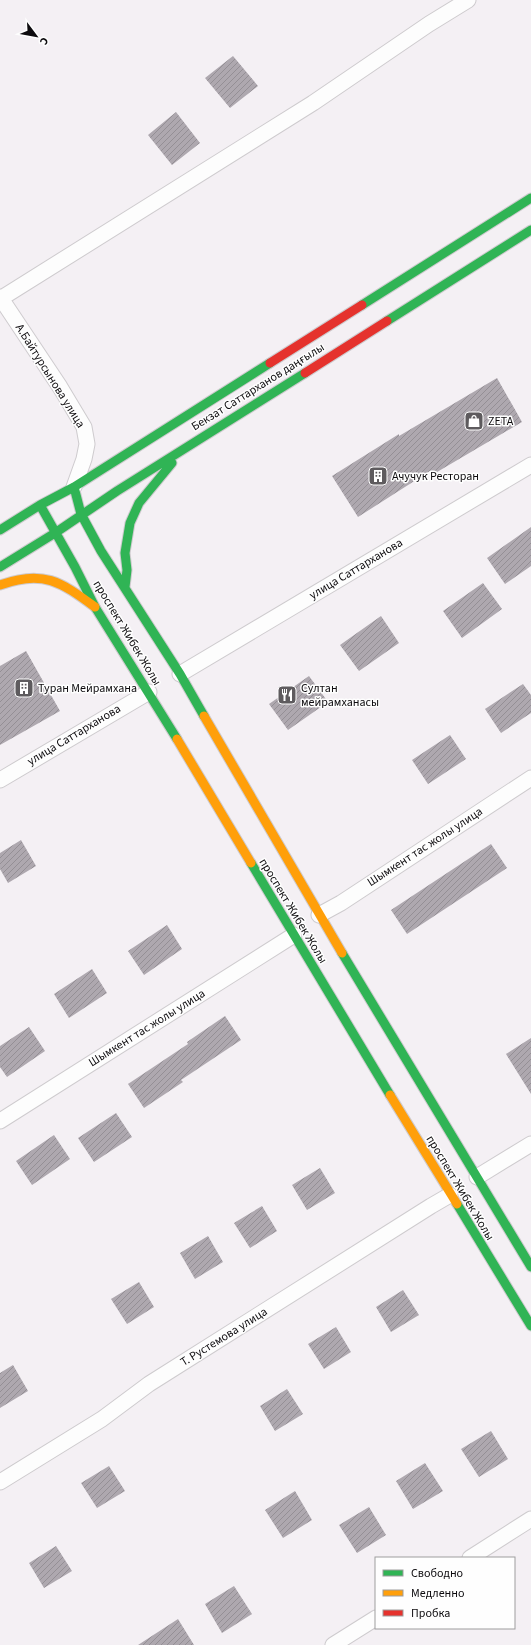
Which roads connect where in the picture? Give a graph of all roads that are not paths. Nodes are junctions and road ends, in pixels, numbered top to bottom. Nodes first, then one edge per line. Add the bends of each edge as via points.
1 (468, 0) edge
2 (531, 198) edge
3 (531, 230) edge
4 (0, 298) edge
5 (183, 449) junction
6 (531, 464) edge
7 (74, 487) junction
8 (40, 505) junction
9 (82, 514) junction
10 (0, 530) edge
11 (55, 533) junction
12 (0, 567) edge
13 (0, 585) edge
14 (125, 588) junction
15 (95, 608) junction
16 (180, 674) junction
17 (149, 692) junction
18 (531, 778) edge
19 (0, 780) edge
20 (319, 916) junction
21 (294, 935) junction
22 (0, 1121) edge
23 (531, 1144) edge
24 (477, 1177) junction
25 (450, 1196) junction
26 (531, 1267) edge
27 (531, 1326) edge
28 (0, 1482) edge
29 (531, 1519) edge
30 (472, 1557) edge
31 (375, 1619) edge
32 (333, 1645) edge

1 - 4 street via 312,103
2 - 7 street, Бекзат Саттарханов даңғылы
3 - 5 street, Бекзат Саттарханов даңғылы
4 - 7 street, А.Байтурсынова улица via 84,427 87,444
5 - 9 street, Бекзат Саттарханов даңғылы
5 - 14 street via 140,504 130,523 125,553
6 - 16 street, улица Саттарханова
7 - 8 street, Бекзат Саттарханов даңғылы
7 - 9 street, проспект Жибек Жолы
8 - 10 street, Бекзат Саттарханов даңғылы
8 - 11 street, проспект Жибек Жолы
9 - 11 street, Бекзат Саттарханов даңғылы
9 - 14 street, проспект Жибек Жолы via 101,551
11 - 12 street, Бекзат Саттарханов даңғылы
11 - 15 street, проспект Жибек Жолы
13 - 15 street via 16,579 51,580 70,588
14 - 16 street, проспект Жибек Жолы
15 - 17 street, проспект Жибек Жолы
16 - 20 street, проспект Жибек Жолы
17 - 19 street, улица Саттарханова
17 - 21 street, проспект Жибек Жолы
18 - 20 street, Шымкент тас жолы улица
20 - 24 street, проспект Жибек Жолы
21 - 22 street, Шымкент тас жолы улица
21 - 25 street, проспект Жибек Жолы
23 - 24 street
24 - 26 street, проспект Жибек Жолы
25 - 27 street, проспект Жибек Жолы
25 - 28 street, Т. Рустемова улица via 149,1384 102,1419
29 - 30 street
31 - 32 street

